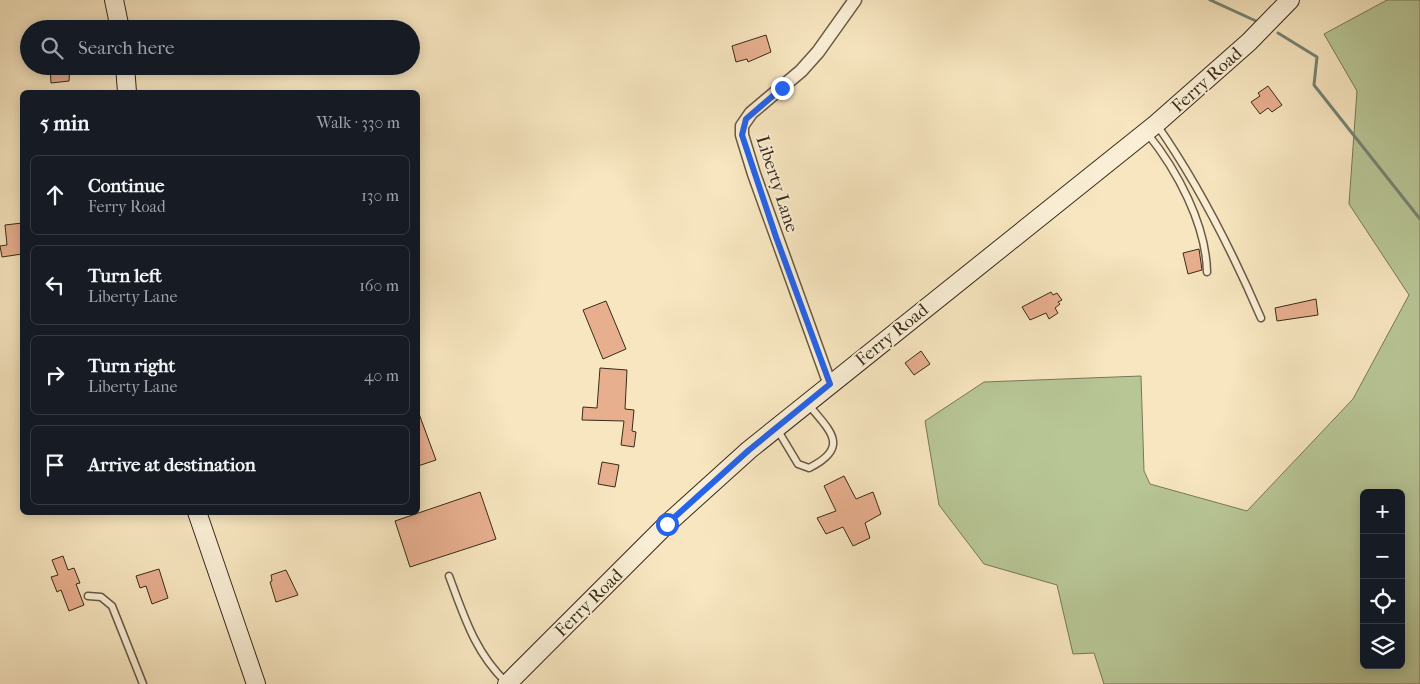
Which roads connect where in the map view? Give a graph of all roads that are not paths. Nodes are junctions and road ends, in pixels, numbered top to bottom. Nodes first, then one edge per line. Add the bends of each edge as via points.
1 (114, 0) edge
2 (854, 0) edge
3 (1290, 0) edge
4 (118, 20) edge
5 (126, 75) edge
6 (127, 90) edge
7 (1151, 128) junction
8 (1207, 272) dead end
9 (1261, 318) dead end
10 (830, 384) junction
11 (808, 403) junction
12 (777, 428) junction
13 (198, 515) edge
14 (449, 576) dead end
15 (88, 596) dead end
16 (142, 684) edge
17 (256, 684) edge
18 (508, 684) edge

1 - 4 main road
2 - 10 street, Liberty Lane via 818,52 800,72 751,113 742,126 757,183
3 - 7 main road, Ferry Road via 1207,81
5 - 6 main road
7 - 8 lane via 1178,178 1202,238
7 - 9 lane via 1184,164 1230,250
7 - 10 main road, Ferry Road
10 - 11 main road, Ferry Road
11 - 12 main road, Ferry Road
11 - 12 lane via 834,439 834,447 825,458 809,468 798,464
12 - 18 main road, Ferry Road via 667,524
13 - 17 main road
14 - 18 lane via 474,641
15 - 16 lane via 101,597 112,606

